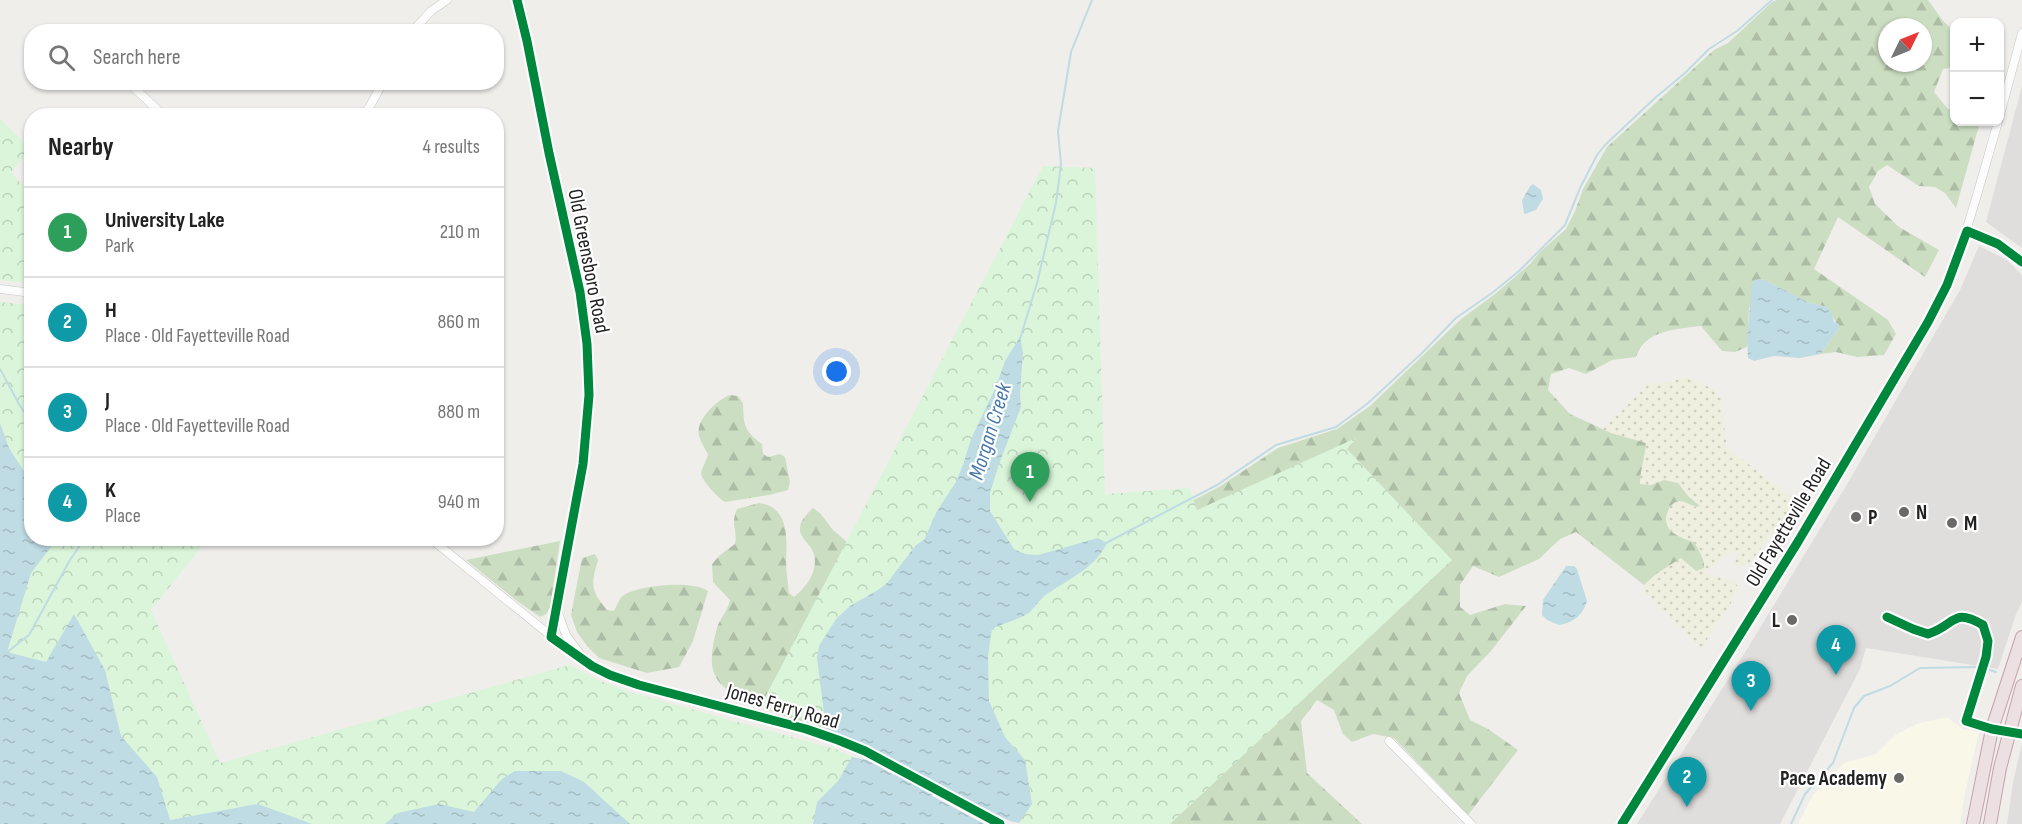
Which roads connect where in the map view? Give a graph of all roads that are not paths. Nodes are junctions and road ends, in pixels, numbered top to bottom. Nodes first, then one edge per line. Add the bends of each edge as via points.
1 (447, 0) edge
2 (516, 0) edge
3 (419, 24) edge
4 (2022, 33) edge
5 (136, 90) edge
6 (379, 90) edge
7 (2004, 100) edge
8 (156, 108) edge
9 (369, 108) edge
10 (1997, 126) edge
11 (1968, 231) junction
12 (2022, 262) edge
13 (0, 289) edge
14 (24, 292) edge
15 (440, 546) edge
16 (557, 607) junction
17 (1887, 617) dead end
18 (551, 637) junction
19 (2022, 637) edge
20 (592, 666) junction
21 (2022, 686) edge
22 (1992, 729) junction
23 (2009, 733) junction
24 (2022, 734) edge
25 (1389, 741) dead end
26 (1000, 824) edge
27 (1471, 824) edge
28 (1622, 824) edge
29 (1973, 824) edge
30 (1990, 824) edge

1 - 3 street
2 - 16 street, Old Greensboro Road via 580,292 587,344 589,395 584,456
4 - 7 street
5 - 8 street
6 - 9 street
10 - 11 street, Old Fayetteville Road
11 - 12 street via 1998,244
11 - 28 street, Old Fayetteville Road via 1928,322 1799,540
13 - 14 street
15 - 18 street, Jones Ferry Road
16 - 18 street, Old Greensboro Road
16 - 20 street via 569,641
17 - 22 street via 1928,634 1960,616 1969,616 1983,625 1988,641 1986,657 1966,721
18 - 20 street, Jones Ferry Road
19 - 22 highway
20 - 26 street, Jones Ferry Road via 639,685 806,729 865,751
21 - 23 highway
22 - 23 street
22 - 29 highway
23 - 24 street
23 - 30 highway
25 - 27 street

